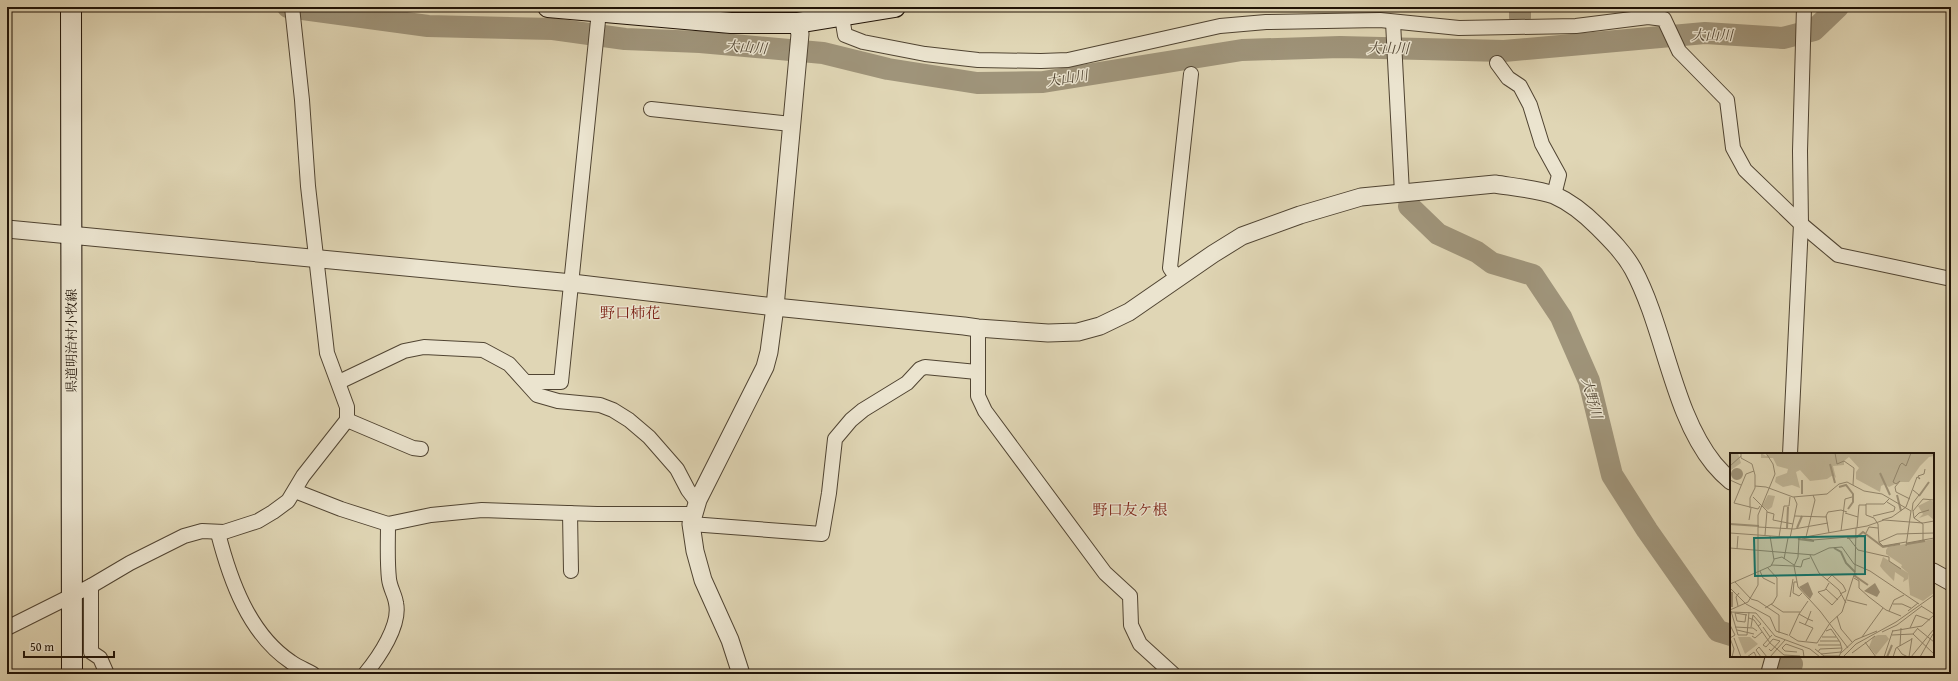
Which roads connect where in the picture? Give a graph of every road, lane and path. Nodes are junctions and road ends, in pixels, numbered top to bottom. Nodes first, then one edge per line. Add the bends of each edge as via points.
1 (71, 7) edge
2 (548, 7) edge
3 (895, 7) edge
4 (643, 11) edge
5 (1804, 12) edge
6 (293, 14) edge
7 (598, 14) junction
8 (842, 17) junction
9 (1393, 26) junction
10 (799, 29) junction
11 (1497, 63) dead end
12 (1191, 74) dead end
13 (651, 109) dead end
14 (792, 116) junction
15 (1402, 193) junction
16 (1554, 195) junction
17 (1801, 224) junction
18 (7, 229) edge
19 (70, 235) junction
20 (317, 259) junction
21 (1177, 278) junction
22 (1951, 279) edge
23 (572, 283) junction
24 (775, 307) junction
25 (978, 328) junction
26 (977, 372) junction
27 (339, 382) junction
28 (527, 382) junction
29 (347, 420) junction
30 (421, 449) dead end
31 (1790, 453) edge
32 (1730, 480) edge
33 (295, 491) junction
34 (570, 513) junction
35 (694, 513) junction
36 (388, 524) junction
37 (218, 533) junction
38 (571, 571) dead end
39 (1934, 573) edge
40 (1951, 582) edge
41 (91, 586) junction
42 (72, 596) junction
43 (7, 628) edge
44 (1773, 657) edge
45 (72, 674) edge
46 (107, 674) edge
47 (313, 674) edge
48 (365, 674) edge
49 (741, 674) edge
50 (1173, 674) edge
51 (1768, 674) edge

1 - 19 main road, 県道明治村小牧線
2 - 7 main road
3 - 8 main road
4 - 7 main road
4 - 10 main road
5 - 17 street via 1800,151
6 - 20 street
7 - 23 street
8 - 9 street via 845,35 863,42 925,54 978,60 1068,60 1220,26 1266,22 1357,19
8 - 10 main road
9 - 15 street
9 - 17 street via 1576,26 1648,17 1664,19 1676,46 1727,100 1733,148 1745,170
10 - 14 street
11 - 16 street via 1508,78 1520,86 1530,105 1542,144 1559,175
12 - 21 street via 1170,268
13 - 14 street
14 - 24 street
15 - 16 street via 1495,184
15 - 21 street via 1361,197 1325,206 1242,236
16 - 32 street via 1587,216 1614,243 1632,268 1649,305 1690,422 1714,464
17 - 22 street via 1838,255
17 - 31 street
18 - 19 street
19 - 20 street
19 - 42 main road, 県道明治村小牧線
20 - 23 street
20 - 27 street via 327,353
21 - 25 street via 1129,312 1100,326 1078,332 1048,333
23 - 24 street
23 - 28 street via 562,382
24 - 25 street
24 - 35 street via 765,366
25 - 26 street
26 - 35 street via 925,367 907,383 851,420 834,439 822,534
26 - 50 street via 978,396 985,411 1105,573 1130,596 1131,625 1140,644
27 - 28 street via 404,351 424,347 484,350 509,364
27 - 29 street via 347,407
28 - 35 street via 537,395 558,401 600,405 629,420 649,437 677,469 688,490
29 - 30 street
29 - 33 street
33 - 36 street
33 - 37 street via 288,501 258,521
34 - 35 street
34 - 36 street via 482,510 431,515
34 - 38 street
35 - 49 street via 695,551 703,580 730,640
36 - 48 street via 389,581 397,603 389,639 378,659
37 - 41 street via 202,531 184,536
37 - 47 street via 237,592 256,626 270,644 291,662
39 - 40 street
41 - 42 street
41 - 46 street via 90,652 100,658
42 - 43 street
42 - 45 main road, 県道明治村小牧線
44 - 51 street

